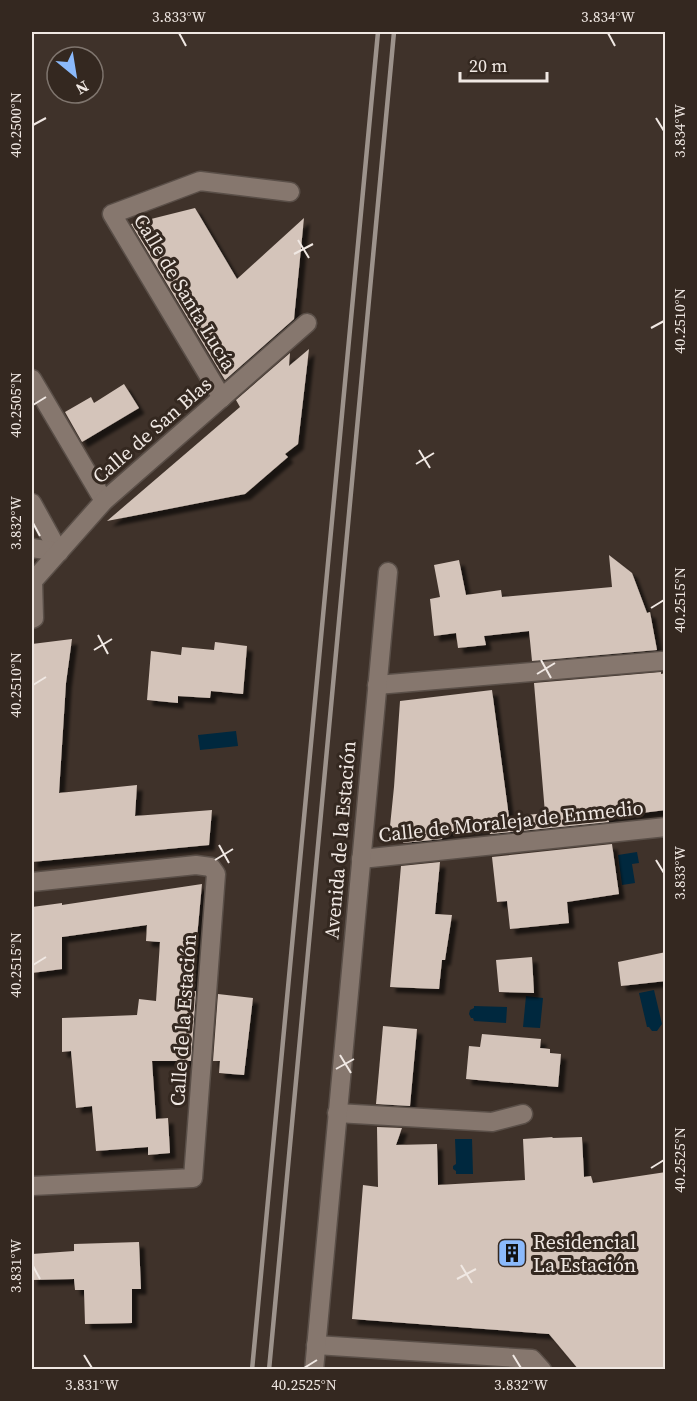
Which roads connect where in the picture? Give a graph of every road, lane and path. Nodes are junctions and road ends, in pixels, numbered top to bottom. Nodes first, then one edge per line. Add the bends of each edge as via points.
1 (290, 192) dead end
2 (307, 323) dead end
3 (32, 379) edge
4 (222, 398) junction
5 (105, 501) junction
6 (32, 503) edge
7 (32, 548) edge
8 (59, 552) junction
9 (387, 572) dead end
10 (32, 619) edge
11 (662, 661) dead end
12 (377, 685) junction
13 (666, 827) edge
14 (361, 859) junction
15 (32, 882) edge
16 (338, 1113) junction
17 (524, 1114) dead end
18 (32, 1186) edge
19 (316, 1345) junction
20 (314, 1370) edge
21 (542, 1370) edge

1 - 4 street, Calle de Santa Lucía via 200,181 112,214
2 - 4 street, Calle de San Blas
3 - 5 street
4 - 5 street, Calle de San Blas
5 - 8 street, Calle de San Blas
6 - 8 street
7 - 8 street
8 - 10 street, Calle de San Blas via 33,581
9 - 12 street, Avenida de la Estación
11 - 12 street
12 - 14 street, Avenida de la Estación
13 - 14 street, Calle de Moraleja de Enmedio
14 - 16 street, Avenida de la Estación
15 - 18 street, Calle de la Estación via 196,865 211,867 216,874 194,1178
16 - 17 street via 492,1122
16 - 19 street, Avenida de la Estación
19 - 20 street, Avenida de la Estación
19 - 21 street via 532,1359

